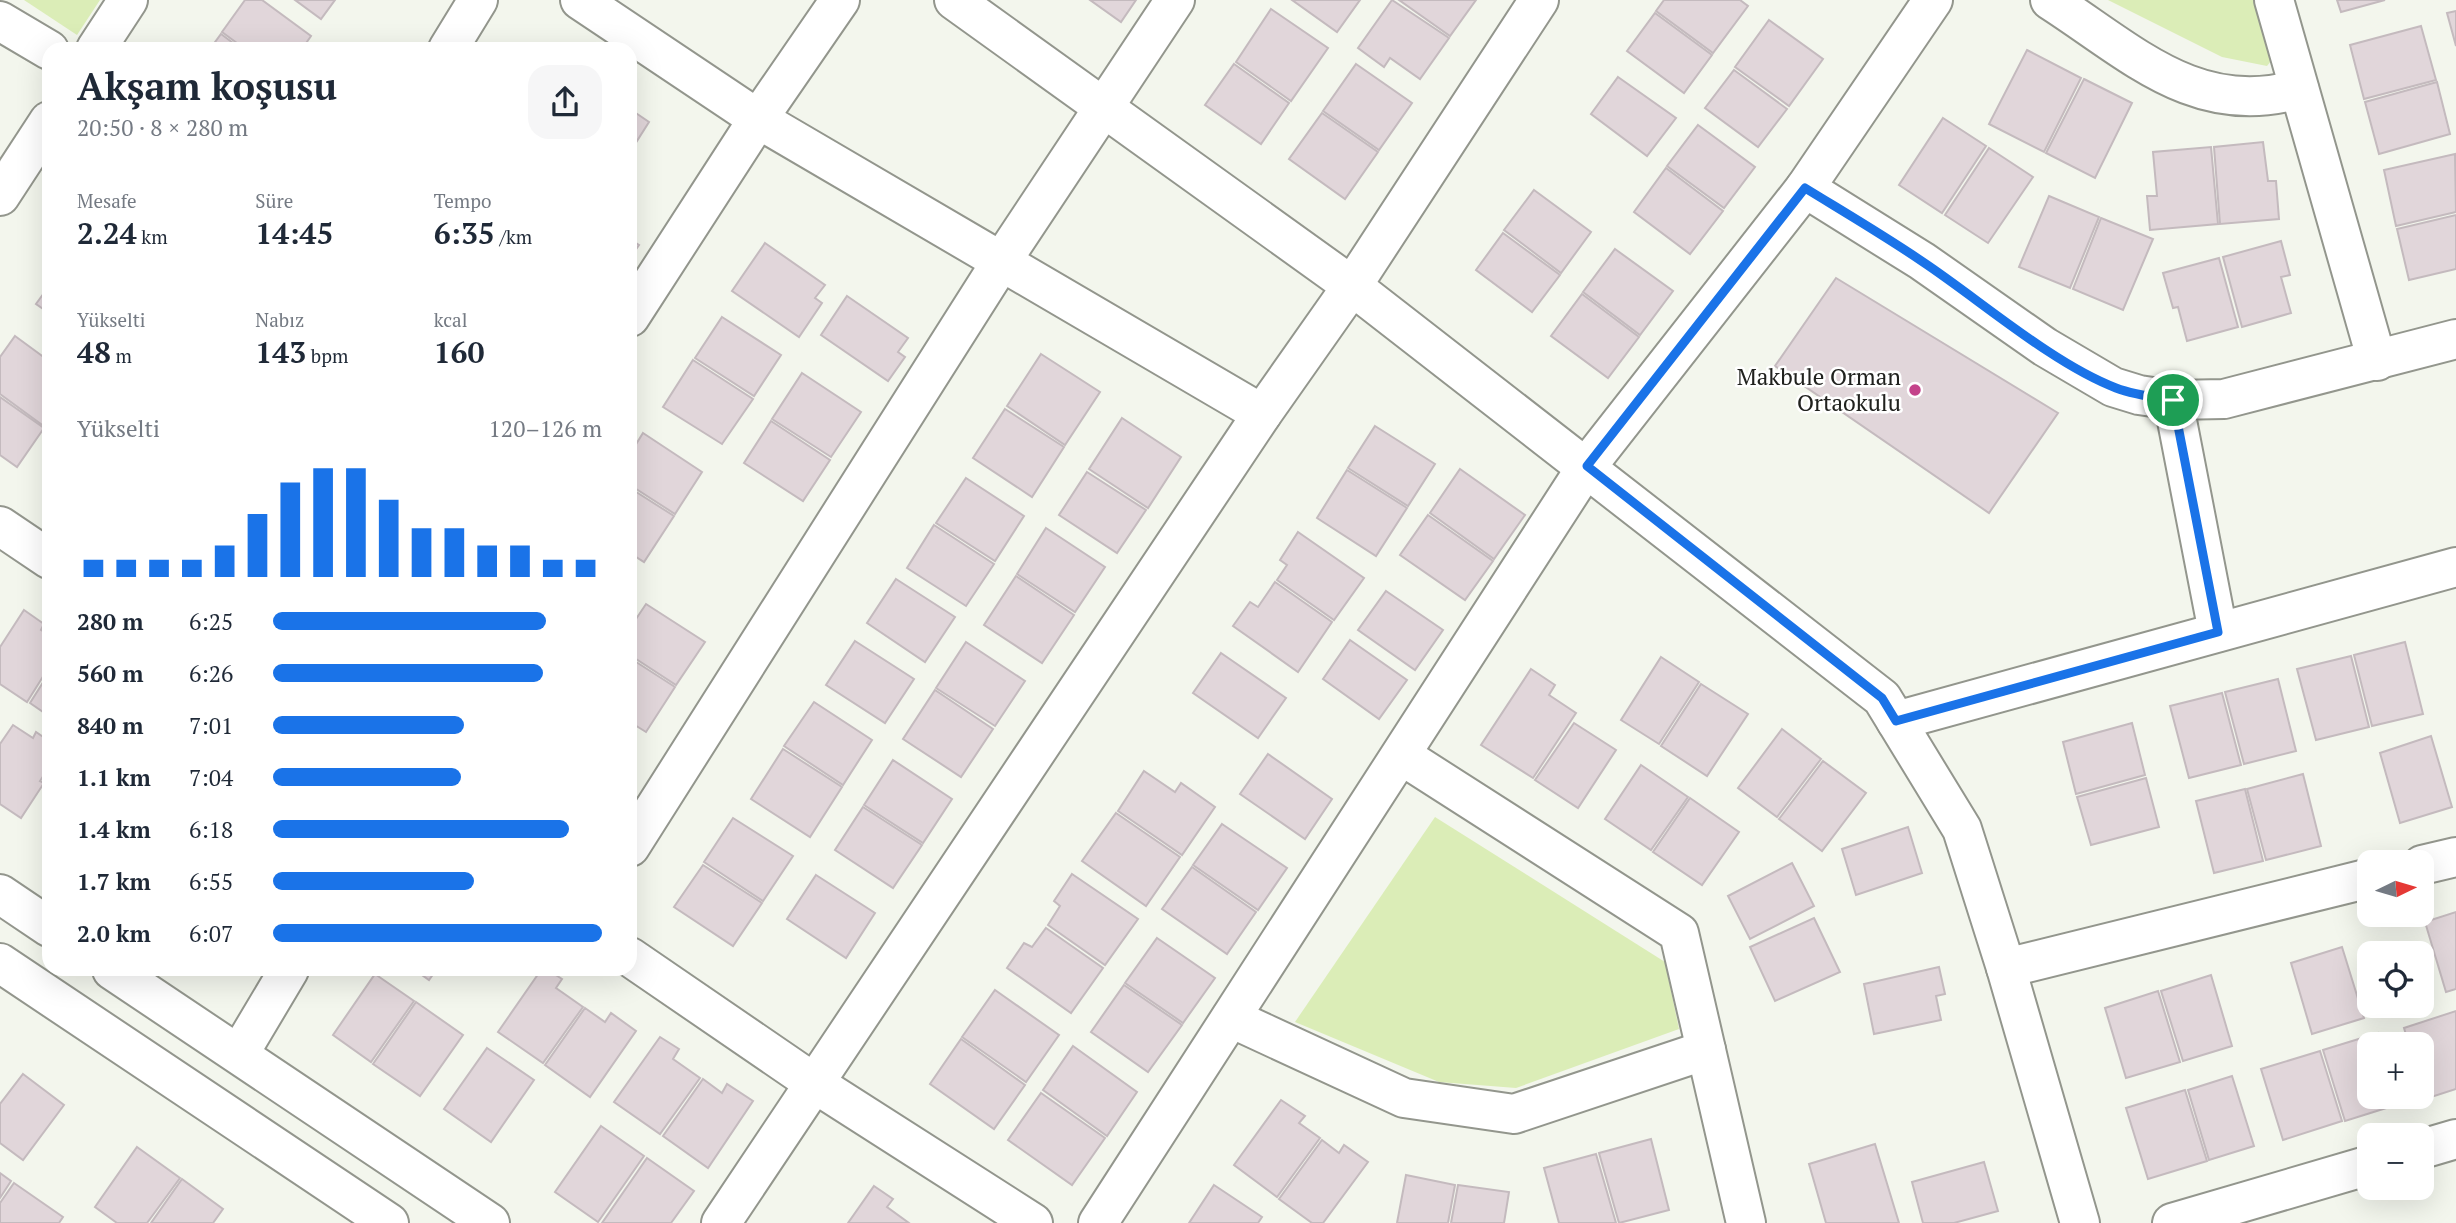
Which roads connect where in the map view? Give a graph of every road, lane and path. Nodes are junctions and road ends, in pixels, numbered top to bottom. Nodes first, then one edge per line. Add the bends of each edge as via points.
1 (128, 0) edge
2 (478, 0) edge
3 (580, 0) edge
4 (840, 0) edge
5 (954, 0) edge
6 (1175, 0) edge
7 (1539, 0) edge
8 (1933, 0) edge
9 (2050, 0) edge
10 (2274, 0) edge
11 (0, 21) edge
12 (101, 42) edge
13 (451, 42) edge
14 (42, 46) edge
15 (2298, 89) junction
16 (1104, 107) junction
17 (758, 119) junction
18 (42, 132) edge
19 (1805, 188) junction
20 (0, 196) edge
21 (1001, 262) junction
22 (1352, 286) junction
23 (637, 306) edge
24 (2456, 339) edge
25 (2377, 361) junction
26 (2173, 400) junction
27 (1262, 414) junction
28 (1587, 466) junction
29 (0, 526) edge
30 (42, 554) edge
31 (2456, 567) edge
32 (2218, 632) junction
33 (1896, 721) junction
34 (1401, 754) junction
35 (637, 836) edge
36 (2456, 857) edge
37 (2434, 862) edge
38 (2357, 881) edge
39 (0, 894) edge
40 (42, 922) edge
41 (637, 962) edge
42 (0, 963) edge
43 (2006, 968) junction
44 (121, 976) edge
45 (285, 976) edge
46 (1231, 1018) junction
47 (1706, 1050) junction
48 (239, 1054) junction
49 (814, 1083) junction
50 (2456, 1139) edge
51 (2434, 1145) edge
52 (2357, 1169) edge
53 (375, 1219) edge
54 (490, 1223) edge
55 (721, 1223) edge
56 (1033, 1223) edge
57 (1098, 1223) edge
58 (1746, 1223) edge
59 (2080, 1223) edge
60 (2172, 1223) edge

1 - 12 street
2 - 13 street
3 - 17 street
4 - 17 street
5 - 16 street
6 - 16 street
7 - 22 street
8 - 19 street
9 - 15 street via 2164,74 2205,93 2249,99
10 - 15 street
11 - 14 street
15 - 25 street
16 - 21 street
16 - 22 street
17 - 21 street
17 - 23 street
18 - 20 street
19 - 26 street via 2088,373 2113,387
19 - 28 street
21 - 27 street
21 - 35 street
22 - 27 street
22 - 28 street
24 - 25 street
25 - 26 street via 2224,399
26 - 32 street
27 - 49 street
28 - 33 street via 1882,698
28 - 34 street
29 - 30 street
31 - 32 street
32 - 33 street
33 - 43 street via 1962,829
34 - 46 street
34 - 47 street via 1678,933
36 - 37 street
38 - 43 street
39 - 40 street
41 - 49 street
42 - 53 street
43 - 59 street
44 - 48 street
45 - 48 street
46 - 47 street via 1404,1098 1514,1114
46 - 57 street
47 - 58 street
48 - 54 street
49 - 55 street
49 - 56 street
50 - 51 street
52 - 60 street

